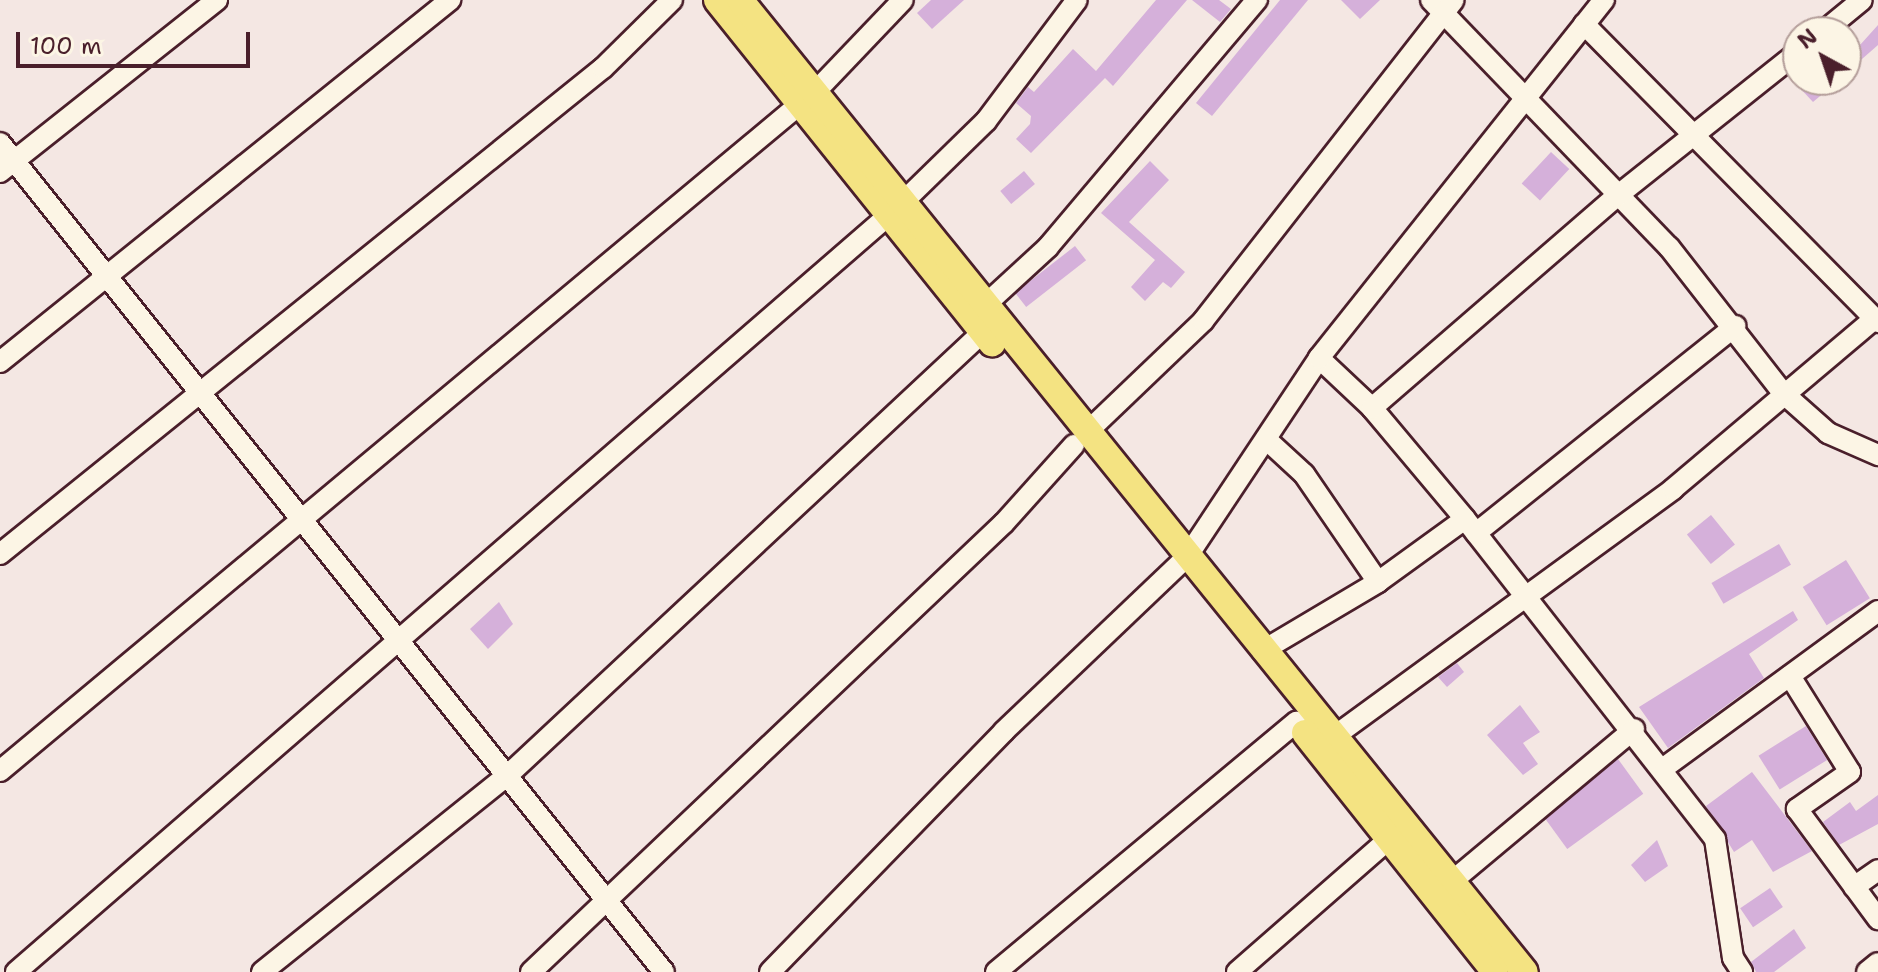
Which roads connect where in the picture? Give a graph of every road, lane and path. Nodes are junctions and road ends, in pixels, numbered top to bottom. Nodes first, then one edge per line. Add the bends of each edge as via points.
1 (217, 0) edge
2 (450, 0) edge
3 (672, 0) edge
4 (717, 0) edge
5 (740, 0) edge
6 (903, 0) edge
7 (1077, 0) edge
8 (1257, 0) edge
9 (1604, 0) edge
10 (1862, 0) edge
11 (1443, 5) edge
12 (1839, 7) edge
13 (1584, 24) junction
14 (1782, 65) edge
15 (808, 98) junction
16 (1523, 99) junction
17 (1695, 135) junction
18 (0, 143) edge
19 (7, 166) edge
20 (1617, 196) junction
21 (896, 209) junction
22 (951, 277) junction
23 (104, 278) junction
24 (985, 305) junction
25 (1876, 320) edge
26 (1735, 326) junction
27 (983, 332) junction
28 (1319, 358) junction
29 (0, 362) edge
30 (1783, 393) junction
31 (200, 399) junction
32 (1372, 408) junction
33 (1080, 439) junction
34 (1267, 440) junction
35 (1878, 455) edge
36 (302, 520) junction
37 (1471, 526) junction
38 (0, 554) edge
39 (1180, 564) junction
40 (1378, 582) junction
41 (1528, 597) junction
42 (1878, 611) edge
43 (399, 641) junction
44 (1262, 651) junction
45 (1790, 676) junction
46 (1296, 722) junction
47 (1634, 729) junction
48 (1332, 738) junction
49 (1665, 767) junction
50 (0, 771) edge
51 (507, 776) junction
52 (1389, 839) junction
53 (1878, 870) edge
54 (1450, 883) junction
55 (1854, 887) junction
56 (607, 901) junction
57 (1878, 919) edge
58 (1878, 963) edge
59 (16, 972) edge
60 (262, 972) edge
61 (531, 972) edge
62 (664, 972) edge
63 (770, 972) edge
64 (996, 972) edge
65 (1237, 972) edge
66 (1495, 972) edge
67 (1525, 972) edge
68 (1741, 972) edge
69 (1867, 972) edge

1 - 19 street
2 - 23 street
3 - 31 street via 603,68
4 - 15 main road
5 - 15 main road
6 - 15 street
7 - 21 street via 986,121
8 - 24 street via 1048,247
9 - 13 street
10 - 12 street
11 - 16 street
11 - 33 street via 1203,321
13 - 16 street
13 - 17 street
14 - 17 street
15 - 21 main road
15 - 36 street
16 - 20 street
16 - 28 street
17 - 20 street
17 - 25 street
18 - 19 street
19 - 23 street
20 - 26 street
20 - 32 street
21 - 22 main road
21 - 43 street
22 - 24 main road
22 - 27 main road
23 - 29 street
23 - 31 street
24 - 33 main road
25 - 30 street
26 - 30 street
26 - 37 street
27 - 33 main road
27 - 51 street
28 - 32 street
28 - 34 street
30 - 35 street via 1828,433
30 - 41 street via 1673,489
31 - 36 street
31 - 38 street
32 - 37 street
33 - 39 main road
33 - 56 street via 1004,523
34 - 39 street
34 - 40 street via 1304,474
36 - 43 street
36 - 50 street
37 - 40 street
37 - 41 street
39 - 44 main road
39 - 46 main road
39 - 63 street via 1004,731
40 - 44 street
41 - 47 street
41 - 48 street
42 - 45 street
43 - 51 street
43 - 59 street
44 - 48 main road
45 - 49 street
45 - 55 street via 1850,772 1797,809
46 - 52 main road
46 - 64 street
47 - 49 street
47 - 54 street
48 - 54 main road
49 - 68 street via 1715,839 1733,958
51 - 56 street
51 - 60 street
52 - 65 street
52 - 66 main road
53 - 55 street
54 - 67 main road
55 - 57 street
56 - 61 street
56 - 62 street
58 - 69 street

